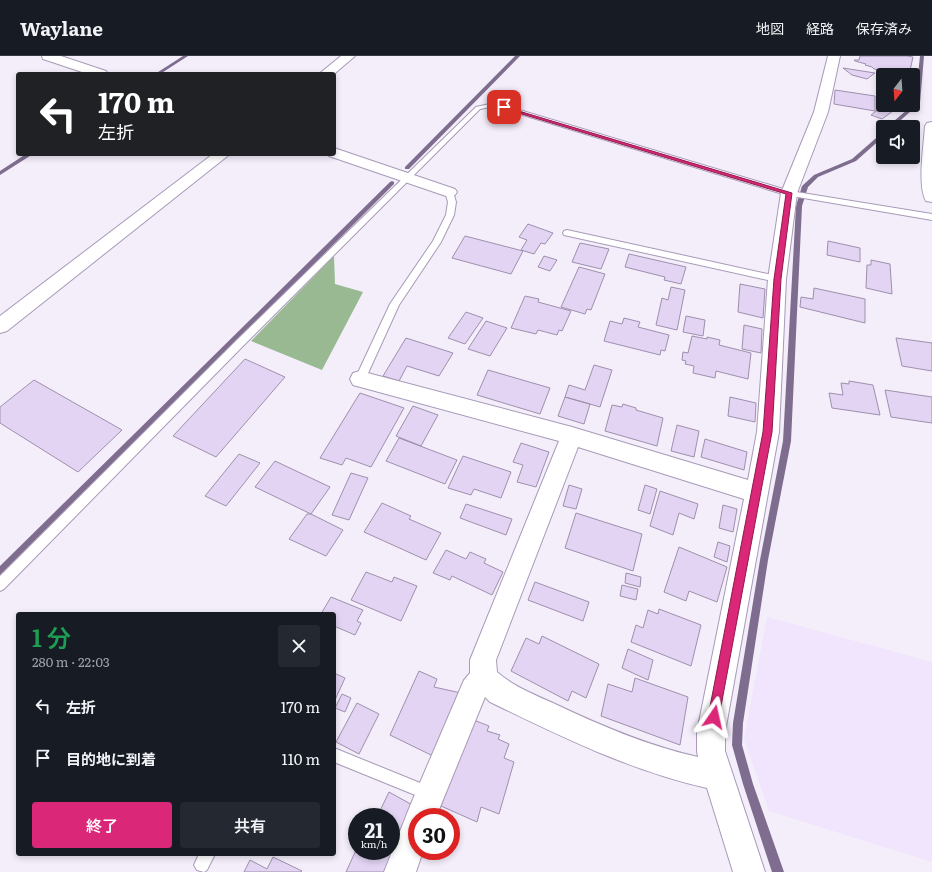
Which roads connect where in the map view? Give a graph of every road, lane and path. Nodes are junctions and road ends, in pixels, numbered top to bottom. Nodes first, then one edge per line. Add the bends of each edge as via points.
1 (48, 56) edge
2 (349, 56) edge
3 (834, 56) edge
4 (95, 72) edge
5 (329, 72) edge
6 (932, 126) edge
7 (336, 154) edge
8 (219, 156) edge
9 (408, 179) junction
10 (449, 192) joint
11 (789, 193) junction
12 (932, 198) edge
13 (932, 216) edge
14 (567, 233) dead end
15 (778, 279) junction
16 (0, 326) edge
17 (360, 379) joint
18 (572, 436) junction
19 (756, 493) junction
20 (0, 585) edge
21 (484, 678) junction
22 (336, 756) edge
23 (718, 776) junction
24 (426, 805) edge
25 (408, 851) edge
26 (400, 872) edge
27 (749, 872) edge

1 - 4 street
2 - 5 street
3 - 11 street via 821,112
6 - 12 street via 929,176
7 - 9 street
8 - 16 street
9 - 10 street
9 - 11 lane via 478,108 493,105
9 - 20 lane via 241,342
10 - 17 lane via 452,202 447,222 437,242 395,304
11 - 13 lane
11 - 15 street
14 - 15 lane
15 - 19 street via 768,432
17 - 18 street
18 - 19 street
18 - 21 street via 483,660
19 - 23 street via 711,732 711,751
21 - 23 street via 500,692 577,729 673,766
21 - 24 street via 474,690
22 - 24 lane
23 - 27 street
25 - 26 street

